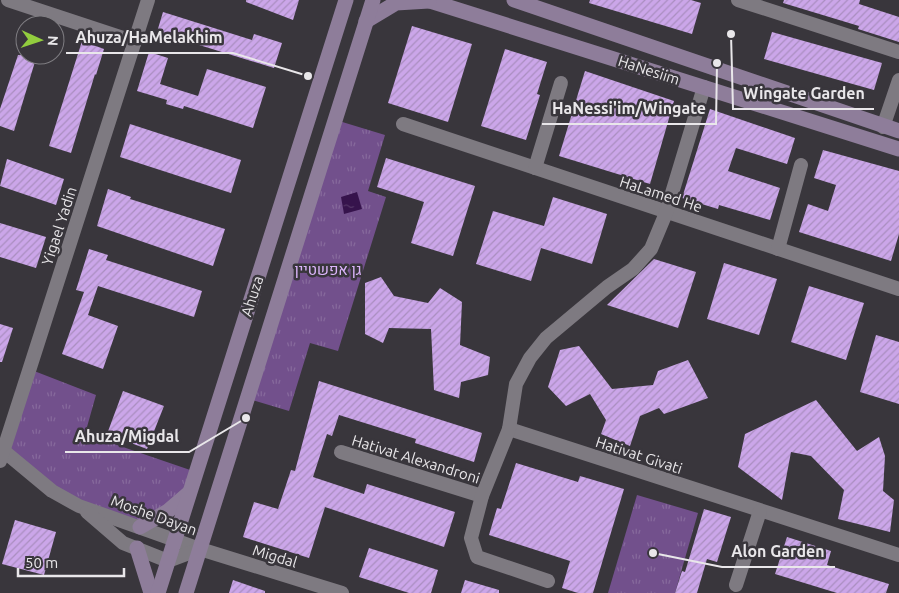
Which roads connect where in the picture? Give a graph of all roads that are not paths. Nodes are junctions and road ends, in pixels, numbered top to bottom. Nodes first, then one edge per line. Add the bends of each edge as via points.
1 (8, 0) edge
2 (148, 0) edge
3 (338, 0) edge
4 (346, 0) edge
5 (373, 0) edge
6 (428, 0) edge
7 (514, 0) edge
8 (738, 0) edge
9 (340, 19) junction
10 (366, 21) junction
11 (135, 42) junction
12 (899, 52) edge
13 (899, 80) edge
14 (561, 83) dead end
15 (704, 87) junction
16 (403, 124) dead end
17 (883, 127) junction
18 (899, 132) edge
19 (899, 149) edge
20 (800, 165) dead end
21 (535, 168) junction
22 (666, 213) junction
23 (778, 249) junction
24 (899, 290) edge
25 (508, 430) junction
26 (340, 452) dead end
27 (1, 454) edge
28 (189, 493) junction
29 (482, 496) junction
30 (79, 506) junction
31 (760, 511) junction
32 (140, 527) junction
33 (175, 538) junction
34 (137, 548) junction
35 (200, 549) junction
36 (899, 555) edge
37 (168, 561) junction
38 (548, 581) dead end
39 (736, 585) dead end
40 (151, 593) edge
41 (158, 593) edge
42 (186, 593) edge
43 (342, 593) edge

1 - 11 street
2 - 11 street, Yigael Yadin
3 - 9 main road
4 - 9 main road, Ahuza
5 - 10 main road, Ahuza
6 - 10 main road via 396,3
6 - 15 main road, HaNesiim
7 - 17 main road, HaNesiim
8 - 12 street
9 - 28 main road, Ahuza
10 - 35 main road, Ahuza
11 - 27 street, Yigael Yadin
13 - 17 street
14 - 21 street
15 - 19 main road, HaNesiim
15 - 22 street, Hativat Alexandroni
16 - 21 street, HaLamed He
17 - 18 main road, HaNesiim
20 - 23 street
21 - 22 street, HaLamed He
22 - 23 street, HaLamed He
22 - 25 street, Hativat Alexandroni via 651,249 633,270 564,321 530,358 516,384
23 - 24 street, HaLamed He
25 - 29 street, Hativat Alexandroni
25 - 31 street, Hativat Givati
26 - 29 street, Hativat Alexandroni
27 - 30 street, Moshe Dayan via 52,492
28 - 32 main road
28 - 33 main road, Ahuza
29 - 38 street, Hativat Alexandroni via 471,538 477,558
30 - 32 street, Moshe Dayan
30 - 34 street, Moshe Dayan via 123,543
31 - 36 street, Hativat Givati
31 - 39 street
32 - 33 street, Moshe Dayan
33 - 35 street, Moshe Dayan
33 - 37 main road, Ahuza
34 - 37 street, Moshe Dayan
34 - 40 main road
35 - 37 street, Moshe Dayan
35 - 42 main road, Ahuza
35 - 43 street, Migdal
37 - 41 main road, Ahuza

